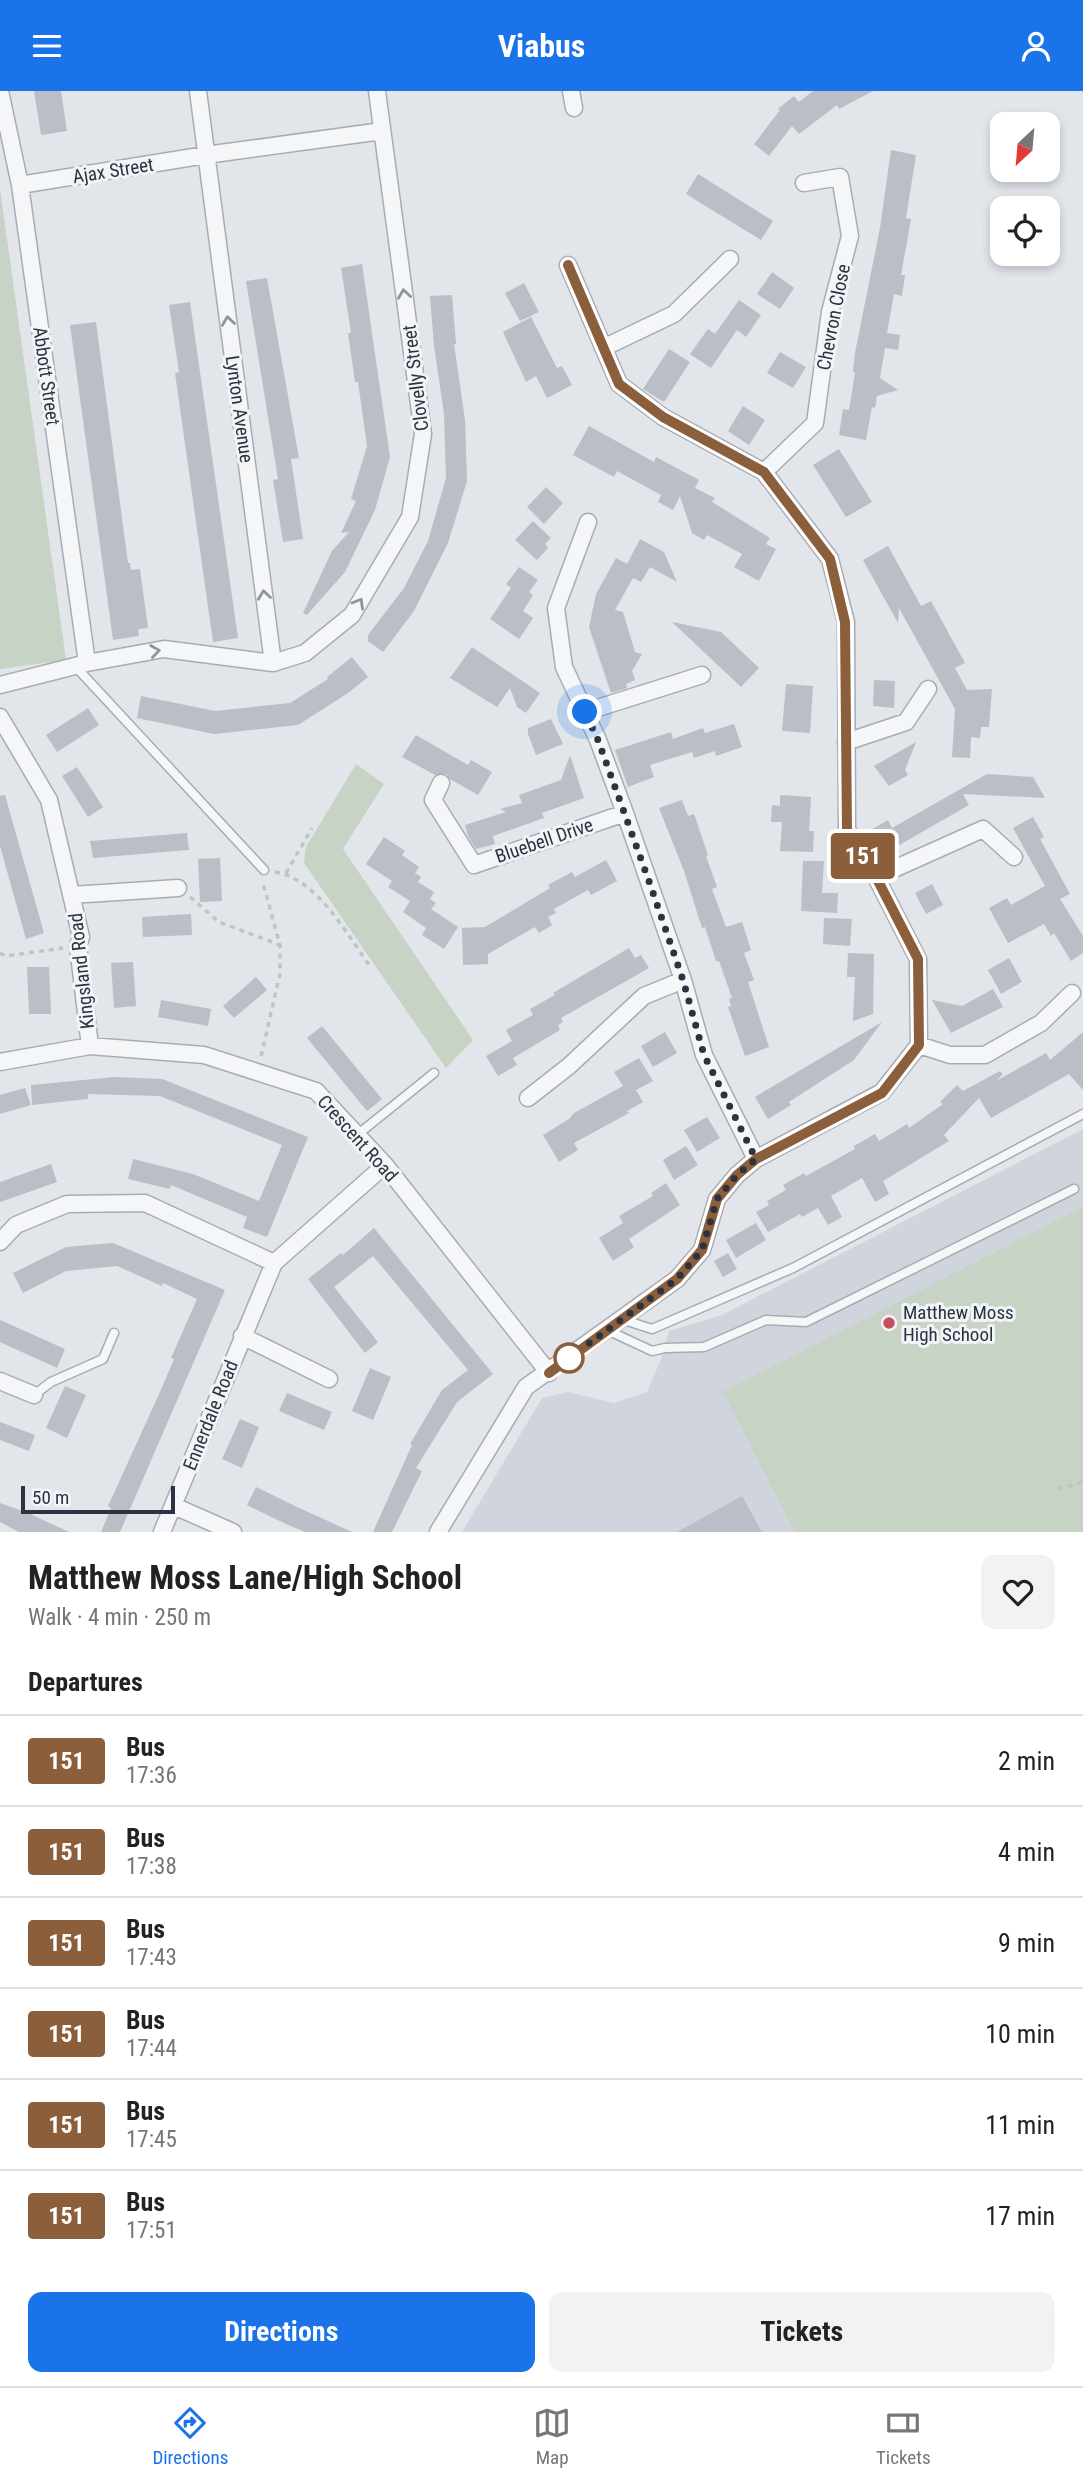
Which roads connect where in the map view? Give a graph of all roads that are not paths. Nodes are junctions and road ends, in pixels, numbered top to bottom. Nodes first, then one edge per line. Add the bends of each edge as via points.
1 (0, 91) edge
2 (198, 91) edge
3 (377, 91) edge
4 (571, 91) edge
5 (573, 108) dead end
6 (382, 131) junction
7 (206, 155) junction
8 (804, 183) dead end
9 (20, 185) junction
10 (730, 259) dead end
11 (568, 265) dead end
12 (603, 348) junction
13 (764, 472) junction
14 (588, 522) dead end
15 (273, 663) junction
16 (81, 664) junction
17 (702, 675) dead end
18 (0, 685) edge
19 (928, 689) dead end
20 (585, 712) junction
21 (0, 717) edge
22 (846, 742) junction
23 (441, 783) dead end
24 (625, 813) junction
25 (1014, 857) dead end
26 (264, 870) road end
27 (876, 877) junction
28 (178, 888) road end
29 (71, 895) junction
30 (683, 980) junction
31 (1078, 989) edge
32 (919, 1045) junction
33 (90, 1046) junction
34 (0, 1062) edge
35 (434, 1073) dead end
36 (528, 1098) dead end
37 (1083, 1114) edge
38 (357, 1135) junction
39 (756, 1159) junction
40 (384, 1165) junction
41 (1074, 1189) dead end
42 (0, 1242) edge
43 (274, 1263) junction
44 (621, 1319) junction
45 (607, 1330) junction
46 (114, 1333) dead end
47 (242, 1336) junction
48 (549, 1373) junction
49 (329, 1379) dead end
50 (0, 1381) edge
51 (34, 1395) joint
52 (174, 1506) junction
53 (162, 1532) edge
54 (233, 1532) edge
55 (438, 1532) edge

1 - 9 street, Abbott Street
2 - 7 street
3 - 6 street, Clovelly Street
4 - 5 street
6 - 7 street, Ajax Street
15 -> 6 street, Clovelly Street via 305,653 352,615 410,517 424,434
7 - 9 street, Ajax Street
15 -> 7 street, Lynton Avenue
8 - 13 street, Chevron Close via 840,177 850,236 830,311 815,423
9 - 16 street, Abbott Street
10 - 12 street via 674,314
11 - 12 street
12 - 13 street via 619,384 663,417
13 - 22 street via 830,559 845,622
14 - 20 street via 556,608 564,667
16 -> 15 street, Clovelly Street via 164,649
16 - 18 street, Clovelly Street
16 - 26 lane
17 - 20 street
19 - 22 street via 906,722
20 - 24 street
21 - 29 street, Kingsland Road via 49,800
22 - 27 street via 847,830
23 - 24 street, Bluebell Drive via 433,800 474,865
24 - 30 street
25 - 27 street via 983,829
27 - 32 street via 918,959
28 - 29 street, Kingsland Road
29 - 33 street, Kingsland Road via 81,937 78,946
30 - 36 street via 644,996
30 - 39 street via 704,1055
31 - 32 street via 1041,1023 985,1055 950,1055
32 - 39 street via 882,1093
33 - 34 street, Crescent Road
33 - 38 street, Crescent Road via 204,1055 316,1091
35 - 38 lane
37 - 44 lane via 793,1268 652,1329
38 - 40 street, Crescent Road
39 - 44 street via 717,1199 702,1250 677,1279
40 - 43 street, Ennerdale Road
40 - 48 street, Crescent Road
41 - 45 lane via 806,1322 766,1320 704,1347 652,1351
42 - 43 street via 16,1225 68,1204 145,1203
43 - 47 street, Ennerdale Road
44 - 45 street
45 - 48 street
46 - 51 lane via 103,1359 51,1382
47 - 49 street, Ennerdale Road
47 - 52 street, Ennerdale Road
48 - 55 street via 526,1387
50 - 51 street
52 - 53 street, Ennerdale Road
52 - 54 street

